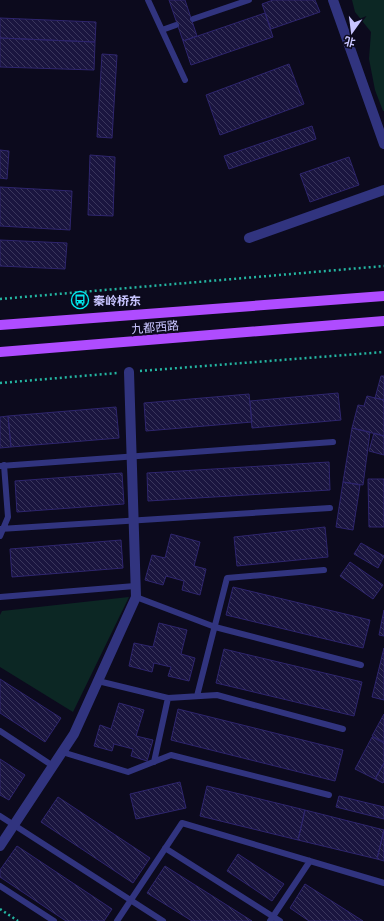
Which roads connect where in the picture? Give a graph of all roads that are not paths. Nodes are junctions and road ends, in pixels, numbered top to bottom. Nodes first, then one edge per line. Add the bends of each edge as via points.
1 (148, 0) edge
2 (249, 0) edge
3 (334, 0) edge
4 (193, 19) dead end
5 (176, 25) dead end
6 (162, 30) junction
7 (185, 80) dead end
8 (384, 144) edge
9 (384, 190) edge
10 (249, 238) dead end
11 (384, 296) edge
12 (384, 321) edge
13 (0, 325) edge
14 (0, 352) edge
15 (129, 372) road end
16 (333, 442) dead end
17 (131, 456) junction
18 (2, 466) edge
19 (330, 508) dead end
20 (133, 521) junction
21 (1, 529) edge
22 (0, 536) edge
23 (324, 570) dead end
24 (135, 586) junction
25 (0, 597) edge
26 (136, 597) junction
27 (215, 627) junction
28 (362, 665) dead end
29 (98, 681) junction
30 (197, 696) junction
31 (168, 698) junction
32 (343, 729) dead end
33 (0, 731) edge
34 (62, 752) junction
35 (154, 762) junction
36 (53, 766) junction
37 (329, 795) dead end
38 (0, 816) edge
39 (14, 825) junction
40 (0, 846) edge
41 (165, 848) junction
42 (310, 861) junction
43 (384, 883) edge
44 (0, 886) edge
45 (131, 900) junction
46 (271, 919) edge
47 (54, 921) edge
48 (117, 921) edge
49 (163, 921) edge
50 (280, 921) edge

1 - 6 lane
2 - 4 lane
3 - 8 street
5 - 6 lane
6 - 7 lane
9 - 10 street
11 - 13 main road, 九都西路
12 - 14 main road, 九都西路
15 - 17 street
16 - 17 lane
17 - 18 lane
17 - 20 street
18 - 21 lane via 8,516
19 - 20 lane
20 - 21 lane
20 - 24 street
21 - 22 lane
23 - 27 lane via 228,578
24 - 25 lane
24 - 26 street
26 - 27 lane
26 - 29 street
27 - 28 lane
27 - 30 lane
29 - 31 lane
29 - 34 street via 74,734
30 - 31 lane
30 - 32 lane via 217,695
31 - 35 lane
33 - 36 lane
34 - 35 lane via 128,772
34 - 36 street
35 - 37 lane via 171,755
36 - 39 street
38 - 39 lane
39 - 40 street
39 - 45 lane
41 - 42 lane via 182,823
41 - 45 lane
41 - 46 lane
42 - 43 lane
42 - 46 lane
44 - 47 lane
45 - 48 lane
45 - 49 lane
46 - 50 lane

